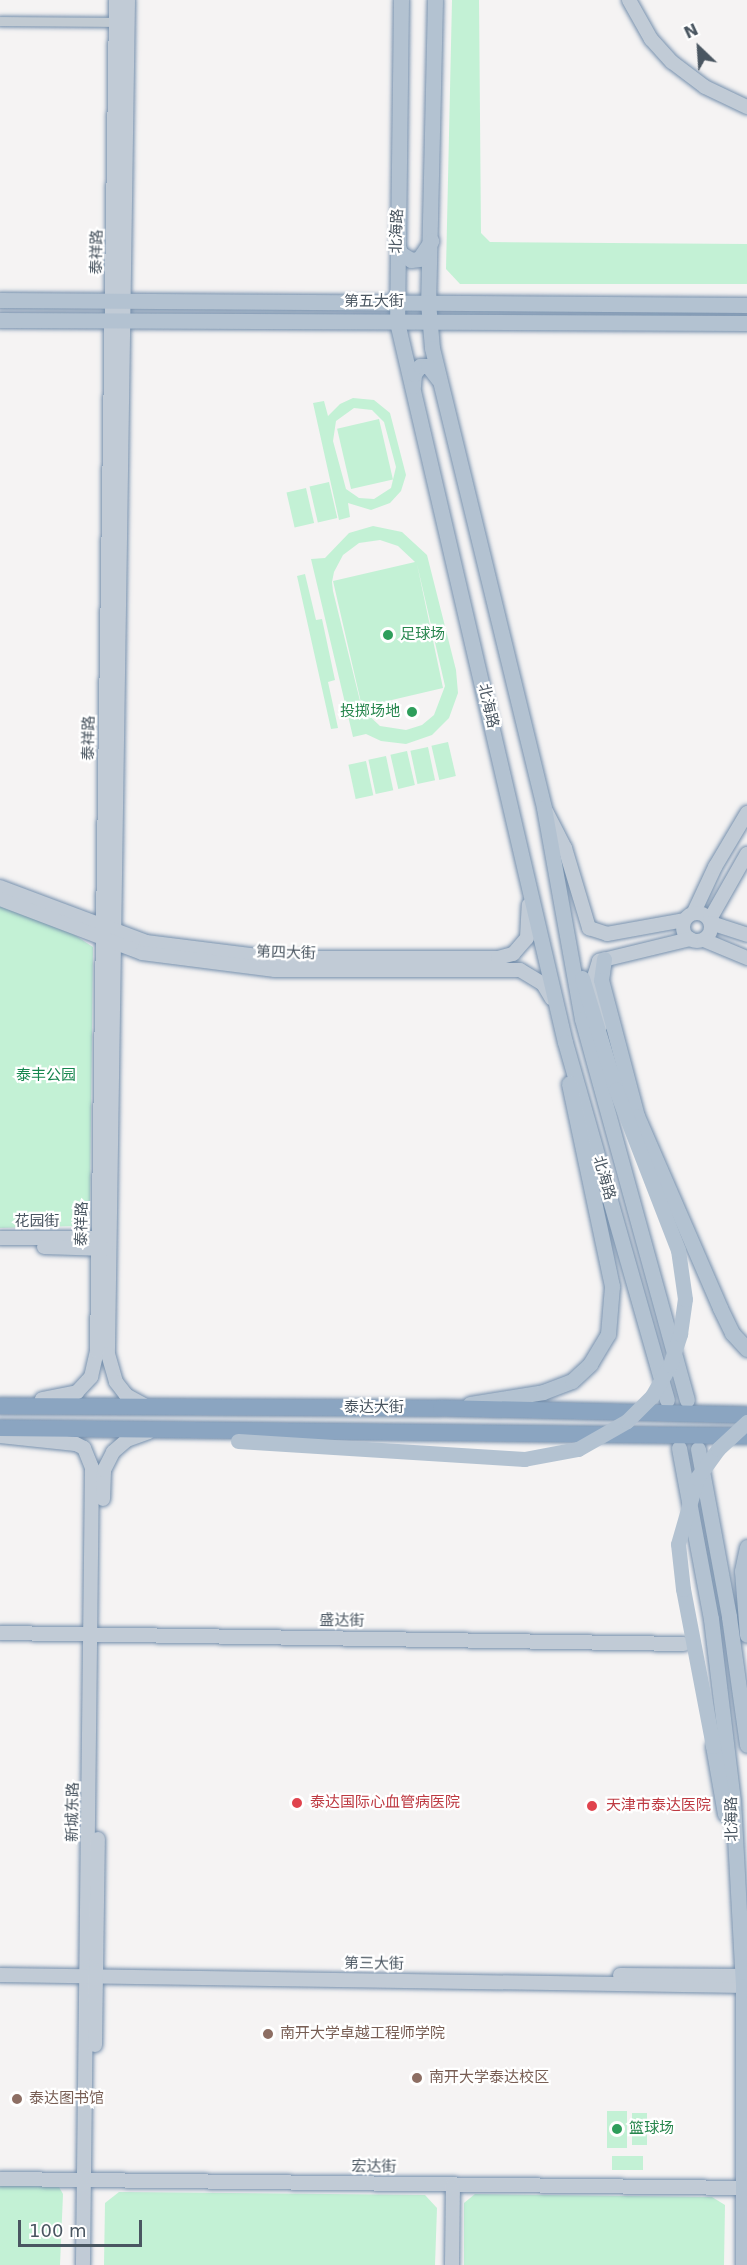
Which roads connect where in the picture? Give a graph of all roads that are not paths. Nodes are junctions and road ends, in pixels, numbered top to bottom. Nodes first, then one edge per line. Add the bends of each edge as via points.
1 (116, 0) edge
2 (128, 0) edge
3 (401, 0) edge
4 (435, 0) edge
5 (629, 0) edge
6 (638, 0) edge
7 (0, 21) edge
8 (122, 22) junction
9 (747, 97) edge
10 (747, 106) edge
11 (397, 240) junction
12 (431, 240) junction
13 (395, 268) junction
14 (0, 300) edge
15 (118, 300) junction
16 (363, 302) junction
17 (747, 305) edge
18 (410, 313) junction
19 (0, 320) edge
20 (117, 321) junction
21 (363, 321) junction
22 (463, 322) junction
23 (747, 323) edge
24 (432, 348) junction
25 (405, 354) junction
26 (441, 384) junction
27 (413, 390) junction
28 (544, 808) junction
29 (747, 813) edge
30 (747, 854) edge
31 (528, 874) junction
32 (0, 887) edge
33 (0, 899) edge
34 (689, 916) junction
35 (710, 921) junction
36 (108, 927) junction
37 (747, 936) edge
38 (697, 939) junction
39 (108, 942) junction
40 (570, 944) junction
41 (747, 958) edge
42 (604, 959) junction
43 (559, 1015) junction
44 (565, 1042) junction
45 (605, 1051) junction
46 (0, 1238) edge
47 (104, 1243) junction
48 (0, 1246) edge
49 (747, 1349) edge
50 (667, 1400) dead end
51 (687, 1400) dead end
52 (0, 1405) edge
53 (441, 1408) junction
54 (156, 1410) junction
55 (747, 1415) edge
56 (747, 1422) edge
57 (0, 1428) edge
58 (154, 1431) junction
59 (200, 1431) junction
60 (0, 1436) edge
61 (747, 1436) edge
62 (678, 1448) dead end
63 (698, 1449) dead end
64 (747, 1547) edge
65 (0, 1633) edge
66 (97, 1633) junction
67 (747, 1635) edge
68 (684, 1644) dead end
69 (747, 1745) edge
70 (733, 1855) junction
71 (739, 1936) junction
72 (747, 1951) edge
73 (0, 1966) edge
74 (91, 1973) junction
75 (0, 1975) edge
76 (745, 1981) edge
77 (0, 2179) edge
78 (88, 2181) junction
79 (453, 2184) junction
80 (746, 2188) edge
81 (83, 2265) edge
82 (90, 2265) edge
83 (452, 2265) edge
84 (743, 2265) edge

1 - 8 street, 泰祥路
2 - 8 street, 泰祥路
3 - 11 main road, 北海路
4 - 12 main road
5 - 10 street via 651,39 672,62 705,87
6 - 9 street via 660,37 682,60 703,76
7 - 8 street
8 - 15 street, 泰祥路
11 - 12 main road via 400,253 411,260 419,259
11 - 13 main road, 北海路
12 - 18 main road via 430,267
13 - 16 main road via 385,293
13 - 18 main road, 北海路
14 - 15 main road, 第五大街
15 - 16 main road, 第五大街
15 - 20 street, 泰祥路
16 - 18 main road, 第五大街
17 - 18 main road via 462,302
18 - 21 main road, 第五大街
18 - 22 main road, 第五大街
18 - 24 main road, 北海路
18 - 25 main road, 北海路
19 - 20 main road, 第五大街
20 - 21 main road, 第五大街
20 - 36 street, 泰祥路
21 - 25 main road via 385,328
22 - 23 main road, 第五大街
22 - 24 main road via 438,330
24 - 26 main road, 北海路
25 - 27 main road, 北海路
26 - 27 main road via 428,366 420,366 414,374
26 - 28 main road, 北海路
27 - 31 main road, 北海路
28 - 34 street via 565,849 589,928 607,934
28 - 40 main road, 北海路
29 - 34 street
30 - 35 street
31 - 36 street via 527,938 513,954 484,960 253,957 166,946
31 - 43 main road, 北海路
32 - 36 street
33 - 39 street, 第四大街
34 - 35 street
34 - 38 street via 684,933
35 - 37 street
35 - 38 street via 710,933
36 - 39 street, 泰祥路
38 - 41 street
38 - 42 street
39 - 43 street, 第四大街 via 210,964 275,970 520,970 543,984
39 - 47 street, 泰祥路
40 - 45 main road
40 - 51 main road, 北海路 via 585,1030
42 - 45 street via 596,965 595,974
42 - 49 main road via 601,980 637,1116 720,1308 732,1333
43 - 44 main road, 北海路
44 - 50 main road, 北海路
44 - 53 main road via 578,1133 612,1286 608,1334 590,1364 572,1381 557,1388
45 - 59 main road, bridge via 616,1090 678,1250 685,1299 670,1365 652,1396 627,1421 578,1449 524,1459 238,1441
46 - 47 street, 花园街
47 - 48 street, 花园街
47 - 52 street, 泰祥路 via 97,1351 91,1377 69,1397
47 - 54 street, 泰祥路 via 108,1364 126,1395
52 - 54 highway, 泰达大街
53 - 54 highway, 泰达大街
53 - 55 highway, 泰达大街
56 - 70 main road, bridge via 718,1449 697,1478 678,1544
57 - 58 highway, 泰达大街
58 - 59 highway, 泰达大街
58 - 66 street, 新城东路 via 119,1445 104,1470
59 - 61 highway, 泰达大街
60 - 66 street, 新城东路 via 66,1442 84,1448 90,1458
62 - 70 main road, 北海路 via 723,1704 733,1800
63 - 69 main road via 729,1617
64 - 67 main road via 742,1571
65 - 66 street, 盛达街
66 - 68 street, 盛达街
66 - 74 street, 新城东路
70 - 71 main road, 北海路
71 - 72 main road
71 - 76 main road, 北海路
73 - 74 street, 第三大街
74 - 75 street, 第三大街
74 - 76 street, 第三大街
74 - 78 street, 新城东路
76 - 80 main road, 北海路
77 - 78 street, 宏达街
78 - 79 street, 宏达街
78 - 81 street, 新城东路
78 - 82 street, 新城东路
79 - 80 street, 宏达街
79 - 83 street
80 - 84 main road, 北海路

